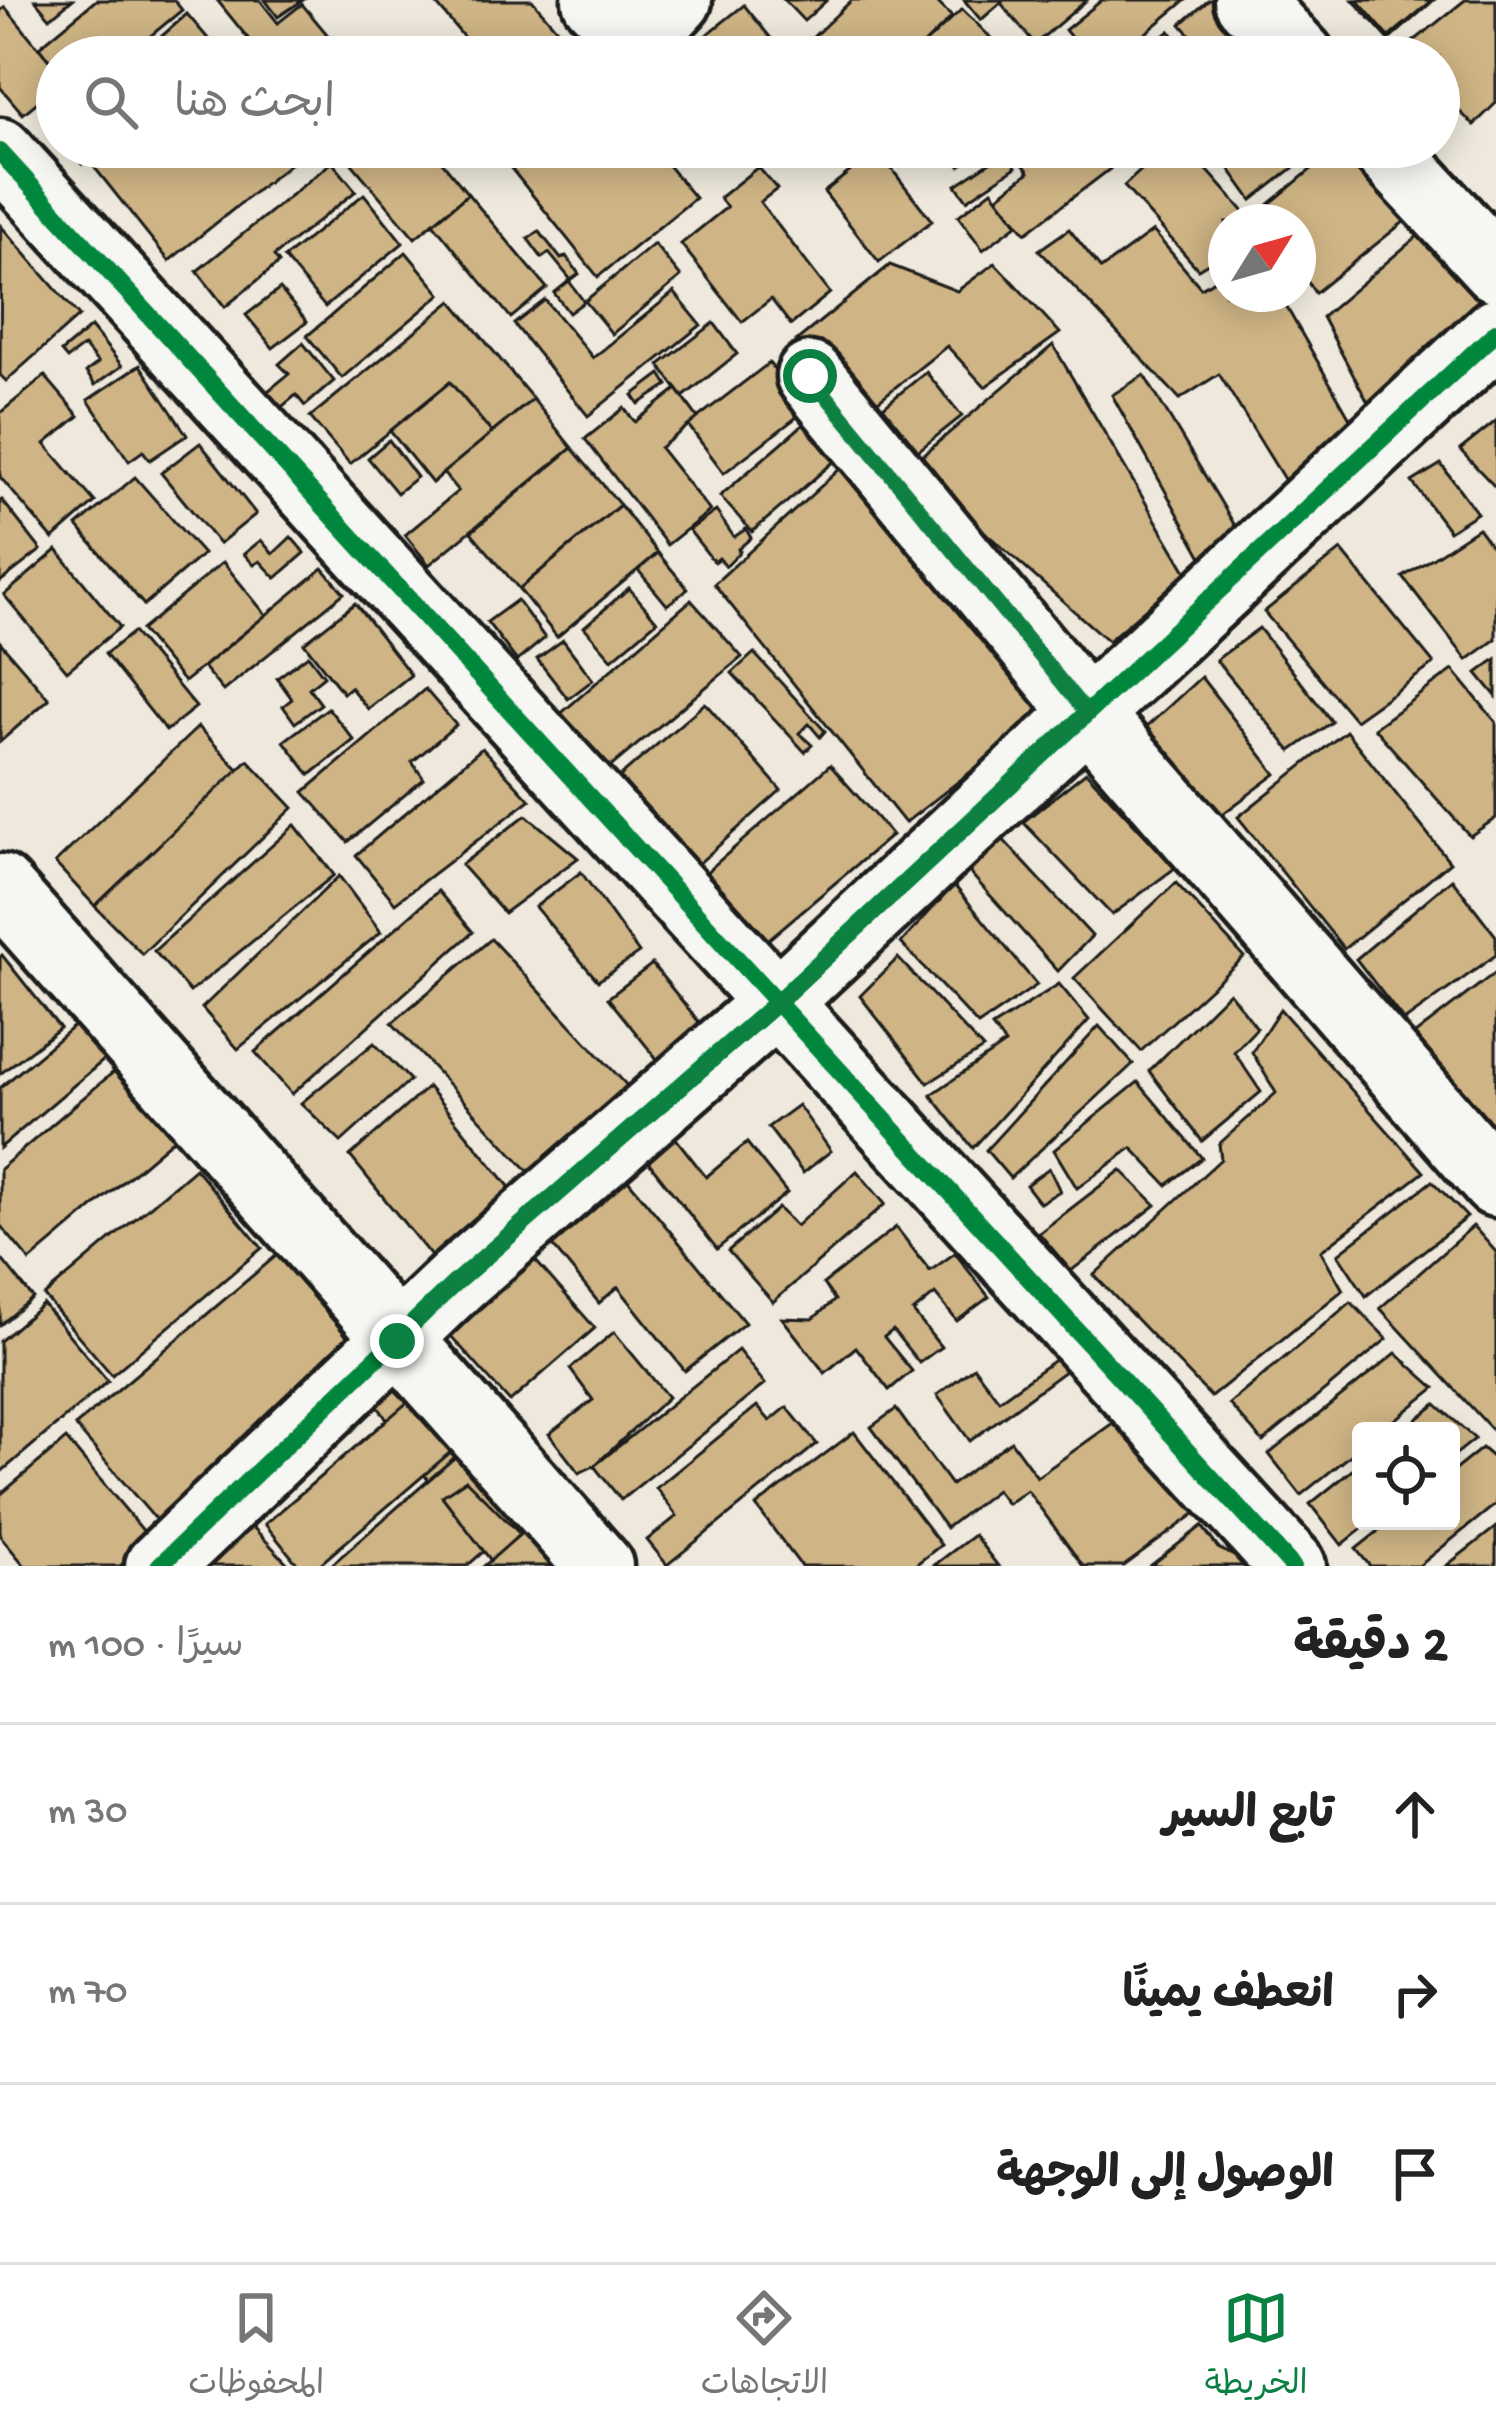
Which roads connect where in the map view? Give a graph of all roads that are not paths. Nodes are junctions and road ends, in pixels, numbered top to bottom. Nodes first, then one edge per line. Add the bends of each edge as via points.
1 (596, 0) edge
2 (678, 0) edge
3 (1249, 0) edge
4 (631, 36) edge
5 (645, 36) edge
6 (1282, 36) edge
7 (0, 152) edge
8 (1403, 168) edge
9 (1496, 268) edge
10 (1496, 332) edge
11 (810, 376) dead end
12 (1087, 713) junction
13 (0, 888) edge
14 (776, 1004) junction
15 (1496, 1183) edge
16 (397, 1341) junction
17 (159, 1566) edge
18 (599, 1566) edge
19 (1292, 1566) edge

1 - 4 street
2 - 5 street
3 - 6 street
7 - 14 street
8 - 9 street
10 - 12 street
11 - 12 street
12 - 14 street
12 - 15 street
13 - 16 street
14 - 16 street
14 - 19 street
16 - 17 street
16 - 18 street

